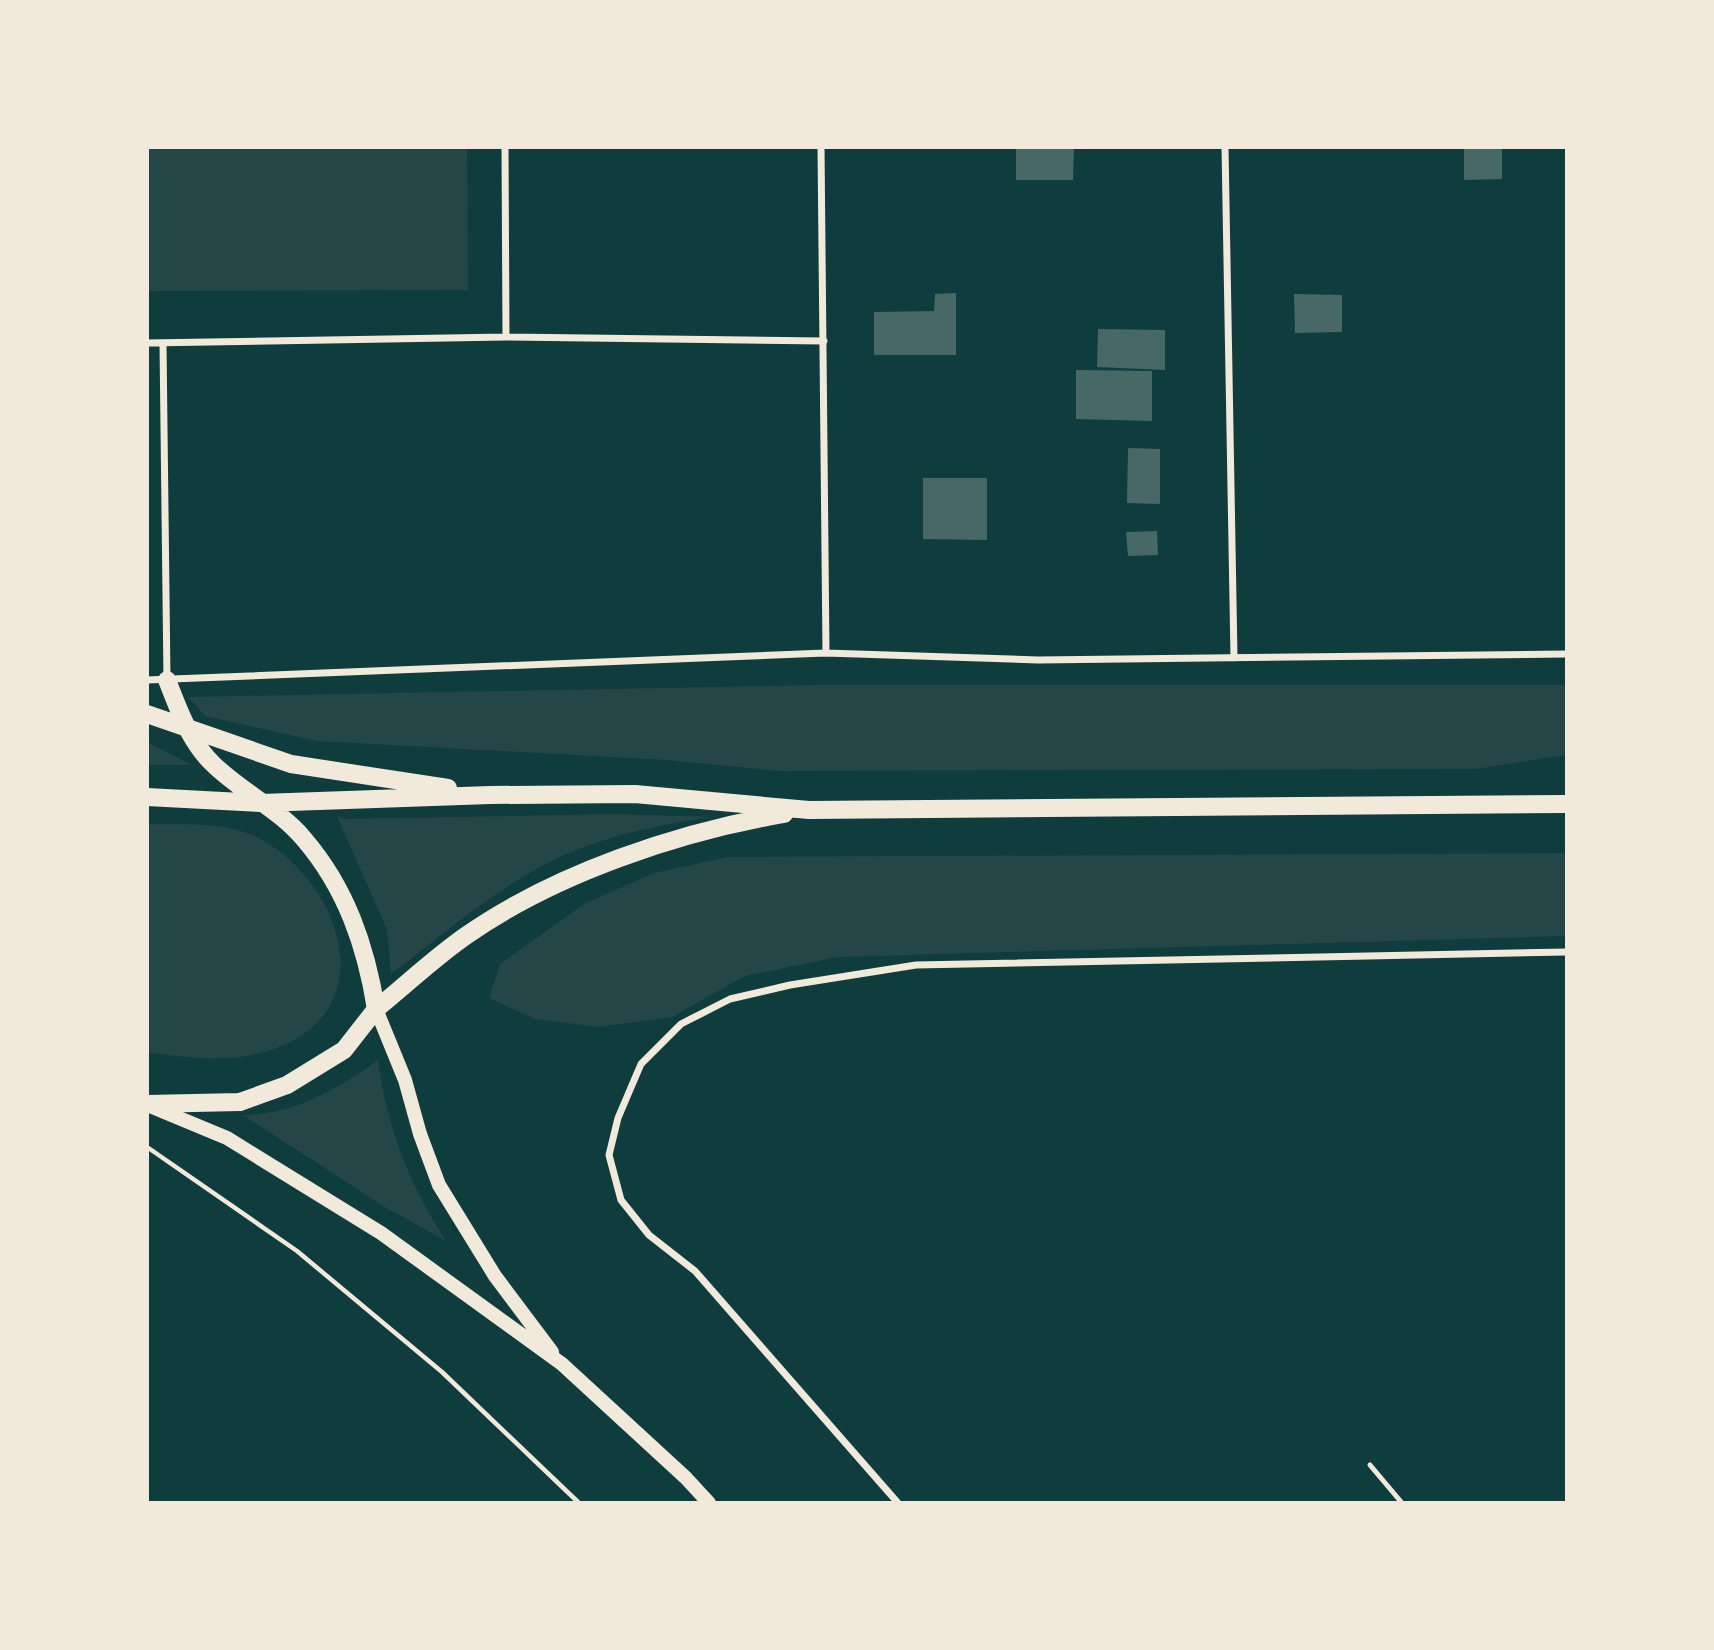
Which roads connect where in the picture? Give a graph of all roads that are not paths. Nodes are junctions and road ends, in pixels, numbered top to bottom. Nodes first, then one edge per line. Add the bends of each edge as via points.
1 (505, 147) edge
2 (821, 147) edge
3 (1225, 147) edge
4 (506, 337) junction
5 (824, 341) junction
6 (147, 343) edge
7 (163, 343) junction
8 (826, 653) junction
9 (1567, 654) edge
10 (1234, 658) junction
11 (147, 680) edge
12 (167, 680) junction
13 (147, 714) edge
14 (187, 730) junction
15 (490, 795) junction
16 (147, 797) edge
17 (261, 803) junction
18 (1567, 804) edge
19 (808, 810) junction
20 (1567, 952) edge
21 (376, 1009) junction
22 (148, 1105) edge
23 (562, 1364) junction
24 (1370, 1465) dead end
25 (709, 1503) edge
26 (898, 1503) edge
27 (1402, 1503) edge

1 - 4 street
2 - 5 street
3 - 10 street
4 - 5 street
4 - 7 street
5 - 8 street
6 - 7 street
7 - 12 street
8 - 10 street via 1038,660
8 - 12 street
9 - 10 street
11 - 12 street
12 - 14 main road
13 - 14 main road
14 - 15 main road via 291,764
14 - 17 main road via 212,763
15 - 17 main road
15 - 19 main road via 635,794
16 - 17 main road
17 - 21 main road via 303,837 349,907 367,958
18 - 19 main road
19 - 21 main road via 675,838 529,899 467,935
20 - 26 street via 916,965 730,999 681,1024 642,1064 618,1118 609,1155 621,1200 649,1235 695,1271
21 - 22 main road via 344,1050 287,1085 240,1102
21 - 23 main road via 439,1185 495,1276
22 - 23 main road via 227,1139 381,1233
23 - 25 main road
24 - 27 lane

